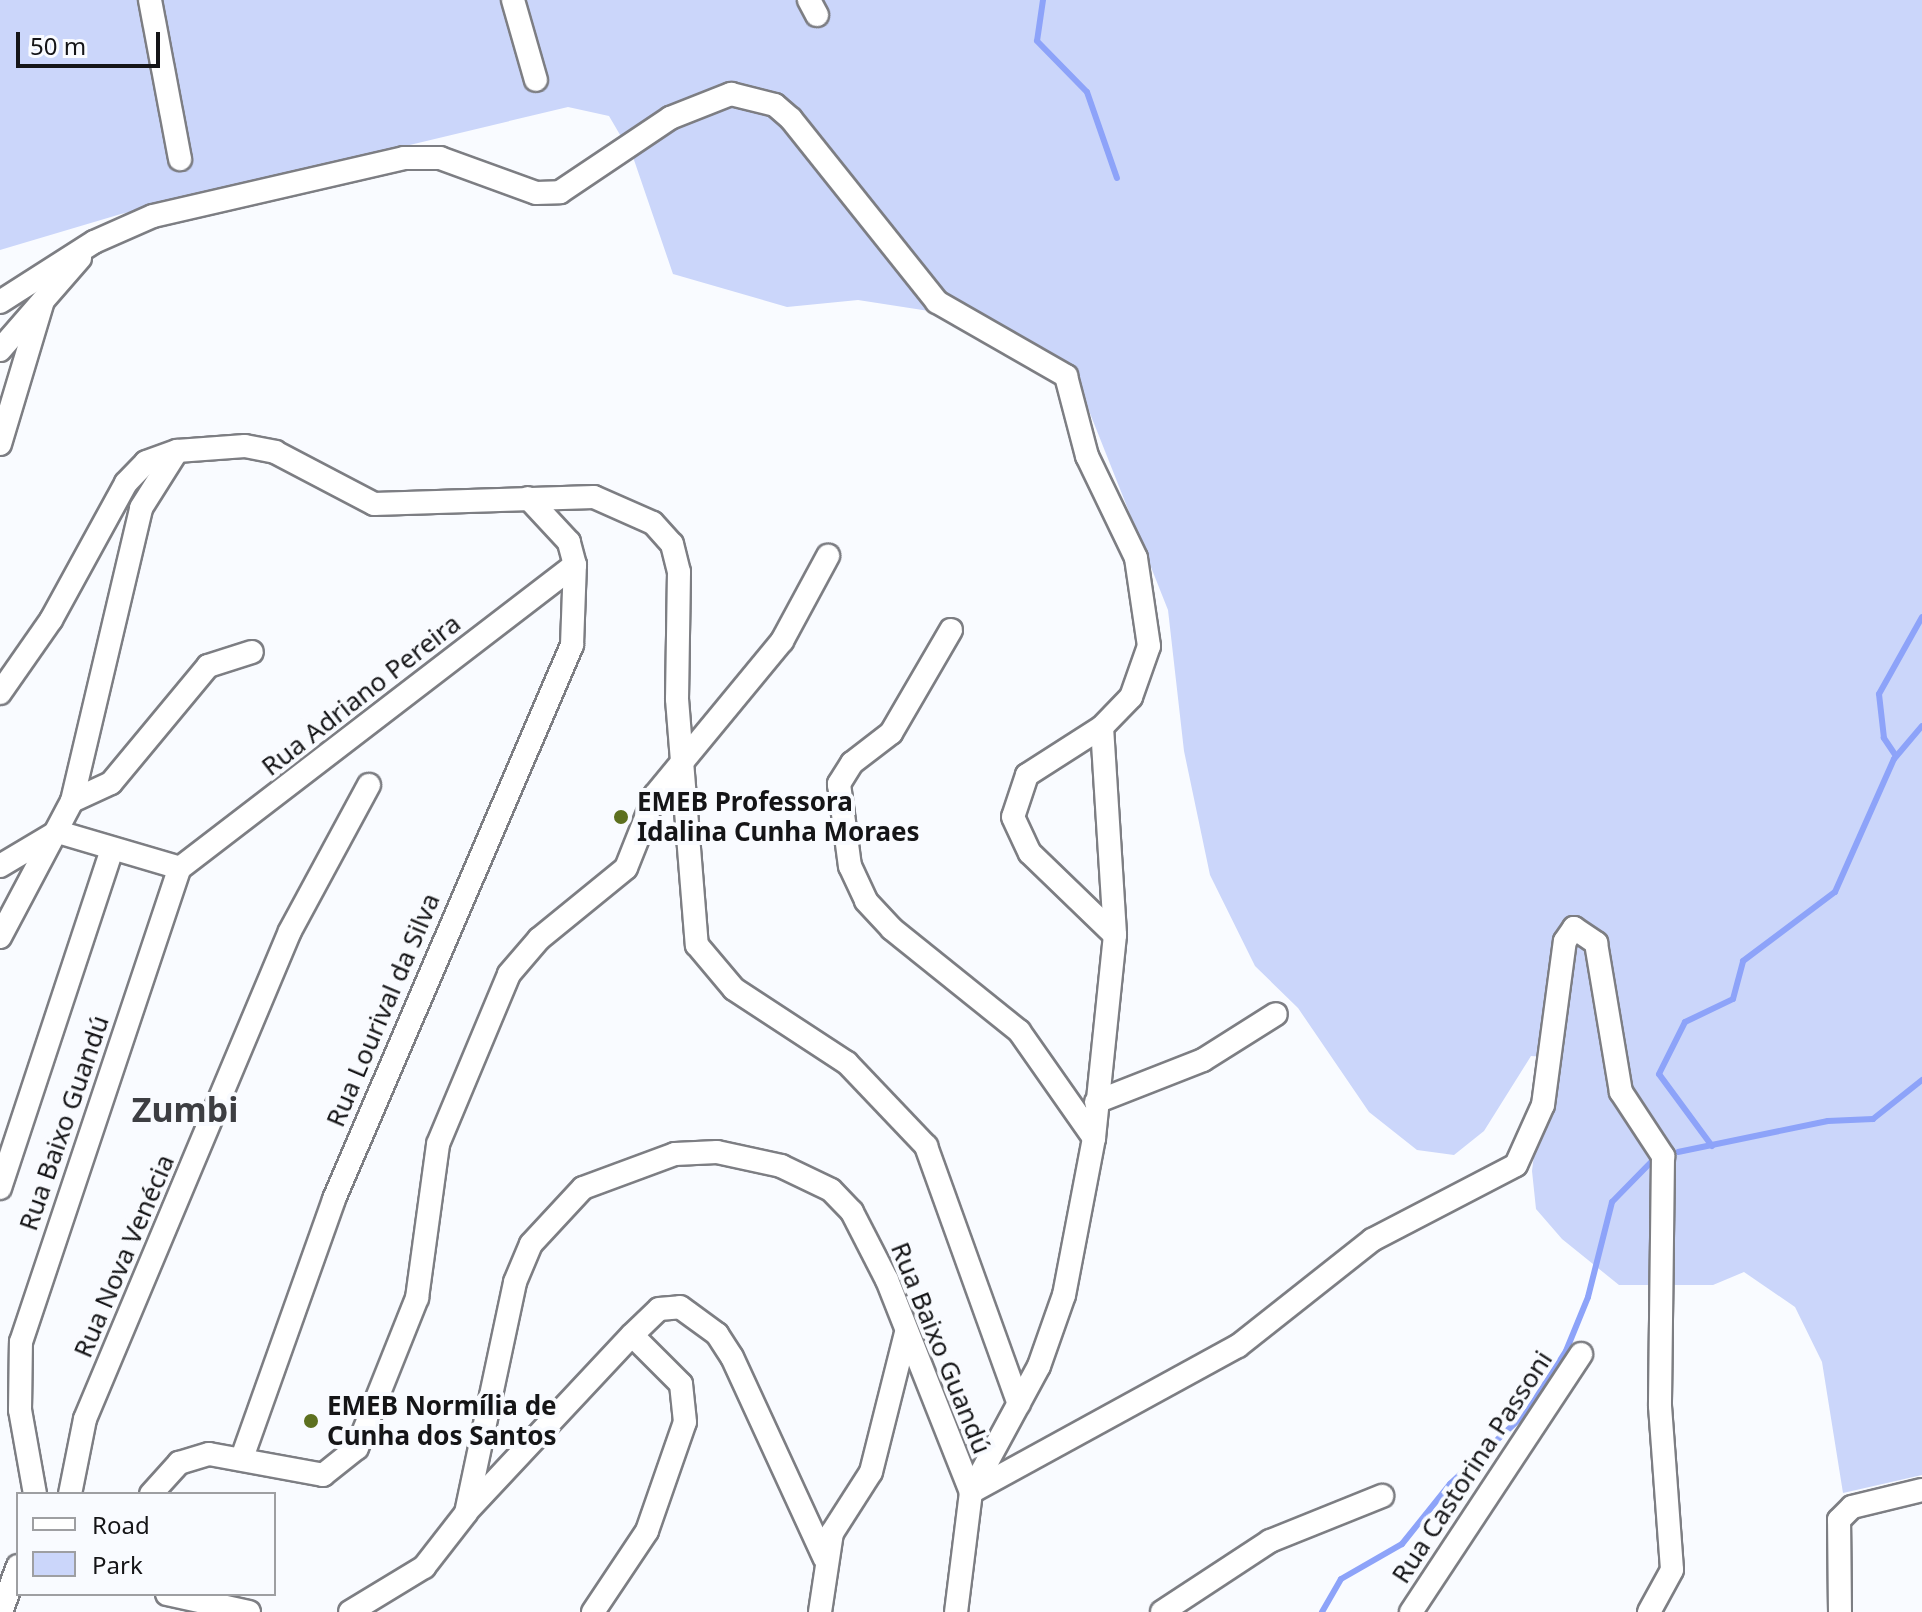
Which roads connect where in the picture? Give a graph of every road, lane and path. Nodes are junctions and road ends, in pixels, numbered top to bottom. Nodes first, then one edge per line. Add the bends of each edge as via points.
1 (150, 0) edge
2 (513, 0) edge
3 (536, 80) dead end
4 (180, 159) dead end
5 (94, 242) junction
6 (2, 298) edge
7 (43, 301) junction
8 (0, 350) edge
9 (0, 444) edge
10 (177, 451) junction
11 (528, 498) junction
12 (828, 556) dead end
13 (575, 565) junction
14 (951, 630) dead end
15 (252, 652) dead end
16 (0, 693) edge
17 (1102, 727) junction
18 (680, 768) junction
19 (369, 785) dead end
20 (72, 801) junction
21 (58, 832) junction
22 (112, 850) junction
23 (0, 866) edge
24 (180, 868) junction
25 (1115, 935) junction
26 (0, 937) edge
27 (1276, 1014) dead end
28 (1096, 1102) junction
29 (1094, 1138) junction
30 (0, 1188) edge
31 (906, 1333) junction
32 (632, 1335) junction
33 (1581, 1354) dead end
34 (1019, 1404) junction
35 (243, 1455) junction
36 (1922, 1490) edge
37 (35, 1492) edge
38 (70, 1492) edge
39 (153, 1492) edge
40 (971, 1492) junction
41 (1382, 1496) dead end
42 (466, 1513) junction
43 (825, 1559) junction
44 (1440, 1565) junction
45 (16, 1571) edge
46 (176, 1596) edge
47 (1, 1612) edge
48 (249, 1612) edge
49 (350, 1612) edge
50 (593, 1612) edge
51 (820, 1612) edge
52 (956, 1612) edge
53 (1162, 1612) edge
54 (1411, 1612) edge
55 (1425, 1612) edge
56 (1649, 1612) edge
57 (1840, 1612) edge

1 - 4 street
2 - 3 street
5 - 6 street
5 - 7 street
5 - 17 street via 153,216 404,158 462,164 536,193 576,186 670,118 731,94 756,97 791,119 937,302 1066,376 1087,456 1136,558 1145,596 1144,671
7 - 8 street
7 - 9 street
10 - 11 street via 245,446 275,452 374,504
10 - 16 street via 146,462 126,483 51,620
10 - 20 street via 141,508
11 - 13 street, Rua Lourival da Silva via 569,542
11 - 18 street via 594,497 626,507 672,544 679,572
12 - 18 street via 782,641
13 - 24 street, Rua Adriano Pereira
13 - 35 street, Rua Lourival da Silva via 572,645 559,687 449,923 340,1185
14 - 29 street via 897,725 839,784 850,866 866,901 892,929 1019,1031
15 - 20 street via 208,666 111,783
17 - 25 street
17 - 25 street via 1027,775 1013,817 1030,853
18 - 34 street via 697,945 734,989 847,1063 926,1146
18 - 35 street via 655,795 626,868 539,939 509,974 438,1144 417,1298 357,1448 323,1475
19 - 38 street, Rua Nova Venécia via 283,945 85,1419
20 - 21 street
21 - 22 street
21 - 23 street
21 - 26 street
22 - 24 street
22 - 30 street
24 - 37 street, Rua Baixo Guandú via 24,1329 20,1410
25 - 28 street
27 - 28 street via 1203,1060
28 - 29 street
29 - 34 street via 1064,1295
31 - 40 street, Rua Baixo Guandú
31 - 42 street, Rua Baixo Guandú via 852,1212 805,1174 717,1152 630,1166 583,1188 531,1244 502,1330
31 - 43 street via 871,1472 834,1527
32 - 42 street
32 - 43 street via 669,1305 717,1334
32 - 50 street via 681,1384 685,1422 647,1531
33 - 44 street, Rua Castorina Passoni
34 - 40 street
35 - 39 street via 179,1463
36 - 57 street via 1852,1507 1839,1520
40 - 52 street
40 - 56 street via 1238,1346 1372,1240 1516,1165 1543,1105 1565,941 1574,928 1596,943 1621,1092 1663,1156 1660,1406 1672,1570
41 - 53 street via 1270,1541
42 - 49 street, Rua Baixo Guandú via 424,1567
43 - 51 street
44 - 54 street, Rua Castorina Passoni
44 - 55 street
45 - 47 street
46 - 48 street

